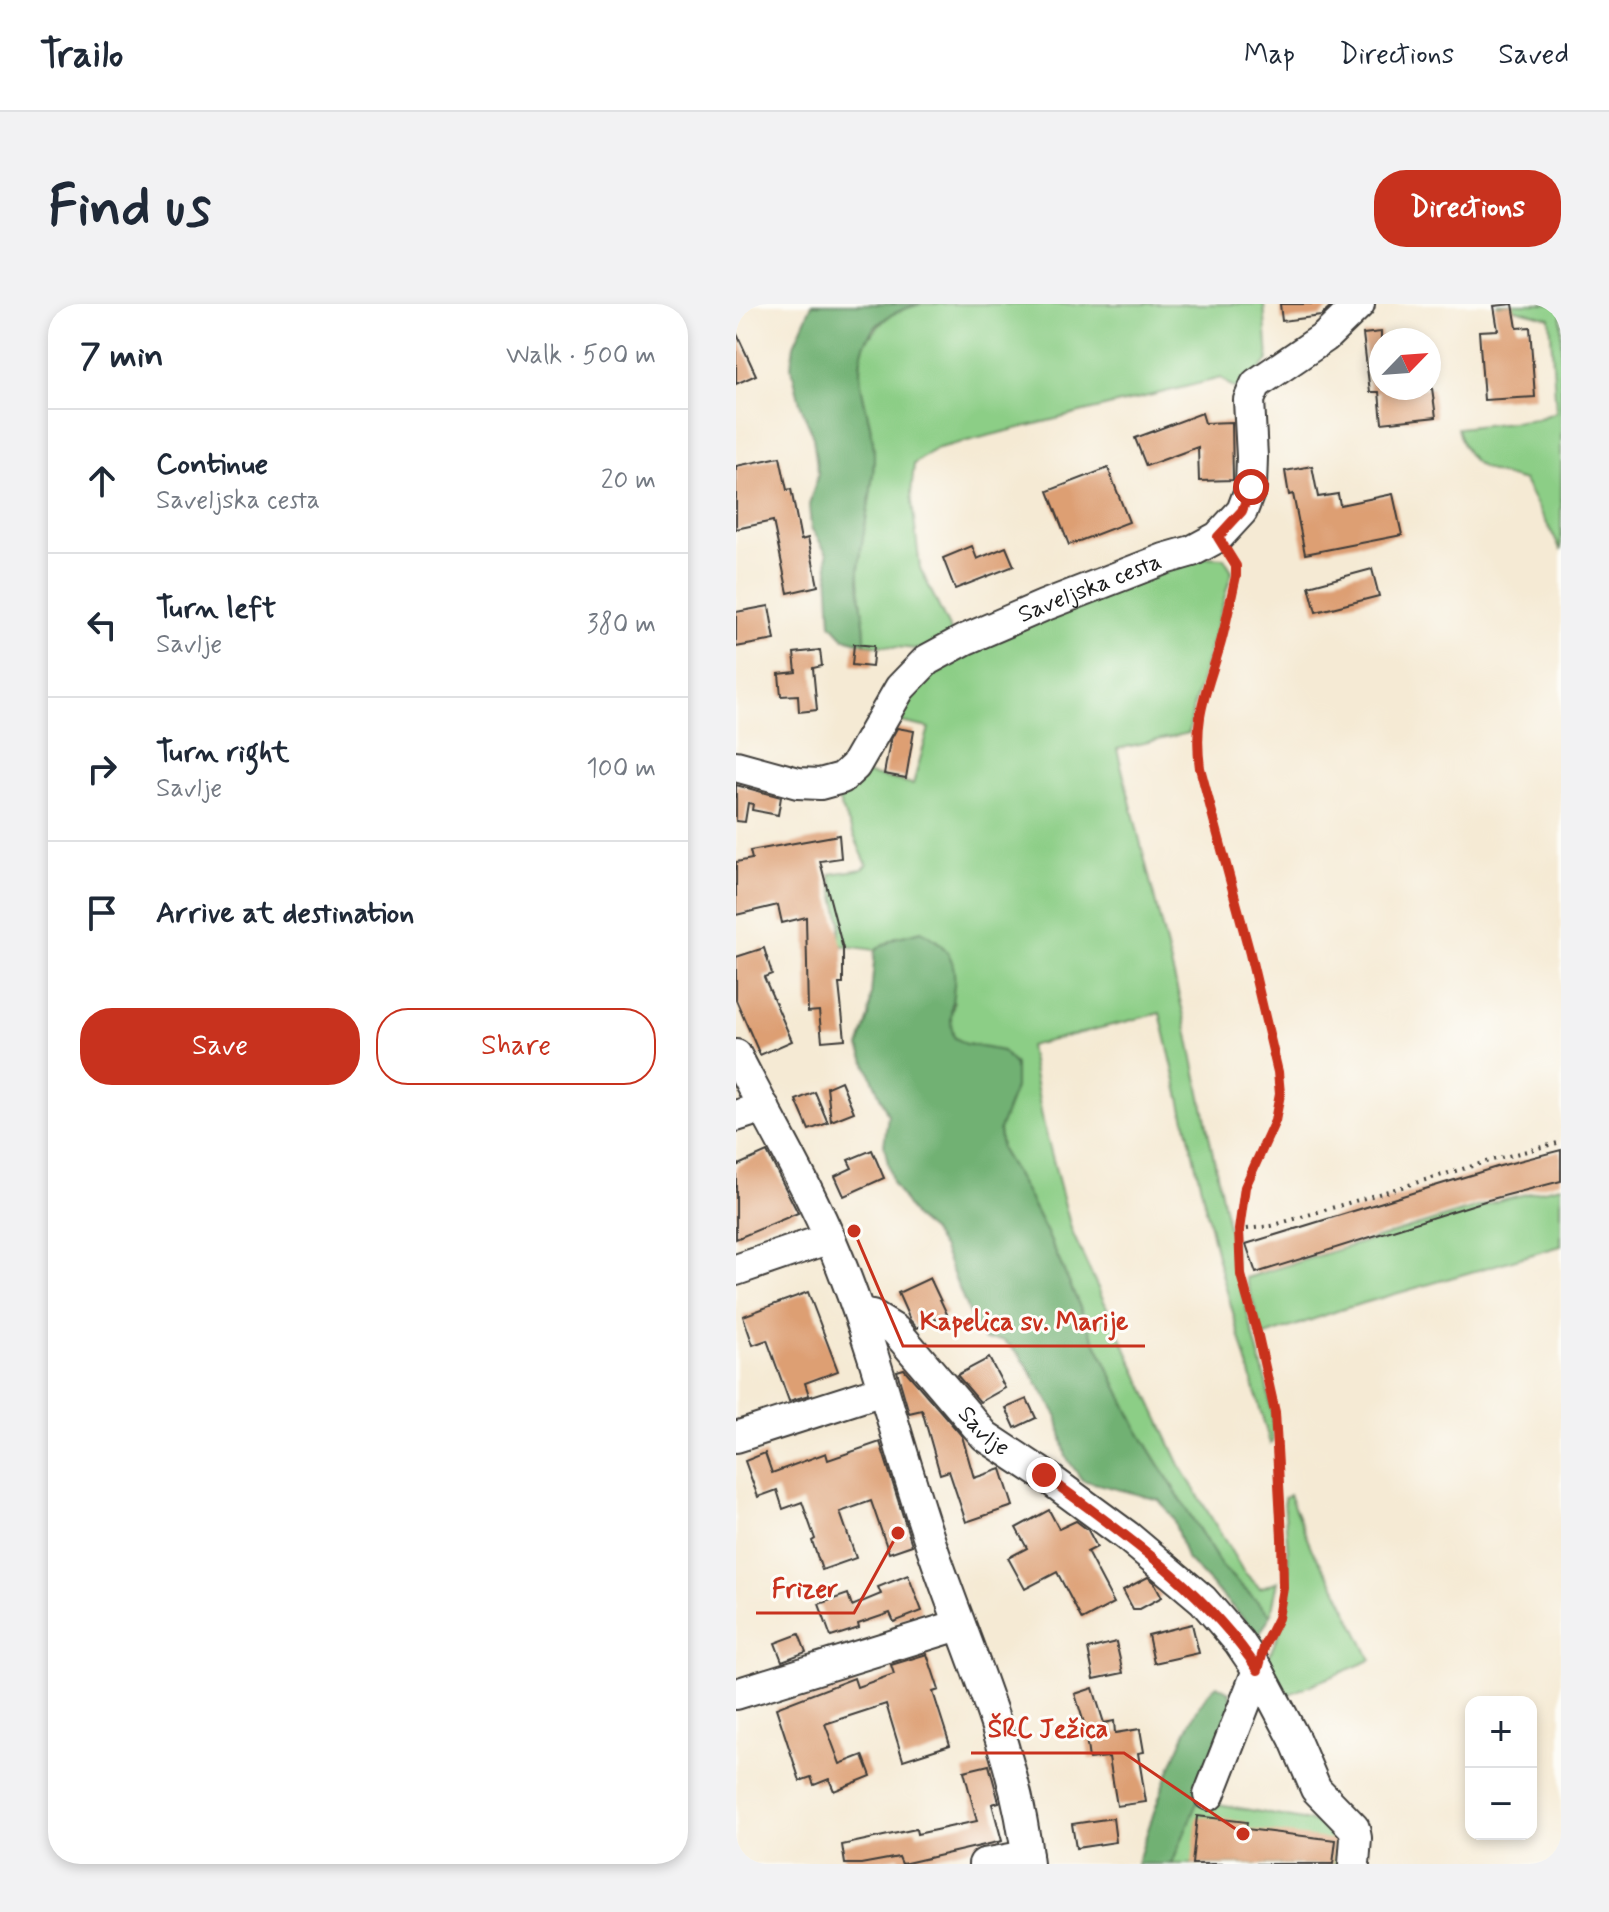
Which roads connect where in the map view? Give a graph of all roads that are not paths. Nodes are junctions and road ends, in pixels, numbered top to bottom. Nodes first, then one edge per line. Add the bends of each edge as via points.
1 (1359, 304) edge
2 (736, 766) edge
3 (736, 1055) edge
4 (750, 1112) edge
5 (830, 1238) junction
6 (736, 1270) edge
7 (860, 1314) junction
8 (883, 1390) junction
9 (736, 1437) edge
10 (959, 1625) junction
11 (1258, 1670) junction
12 (736, 1694) edge
13 (1209, 1795) dead end
14 (1027, 1860) edge
15 (984, 1864) edge
16 (1354, 1864) edge

1 - 2 street, Saveljska cesta via 1325,337 1256,384 1249,400 1251,487 1242,511 1218,537 1043,606 927,660 900,688 855,766 842,778 798,783
3 - 4 street
4 - 5 street via 799,1170
5 - 6 street
5 - 7 street
7 - 8 street
7 - 11 street, Savlje via 895,1330 985,1436 1127,1536 1203,1600
8 - 9 street
8 - 10 street
10 - 12 street
10 - 14 street via 1010,1769
11 - 13 street
11 - 16 street, Savlje via 1316,1789 1354,1828
14 - 15 street

